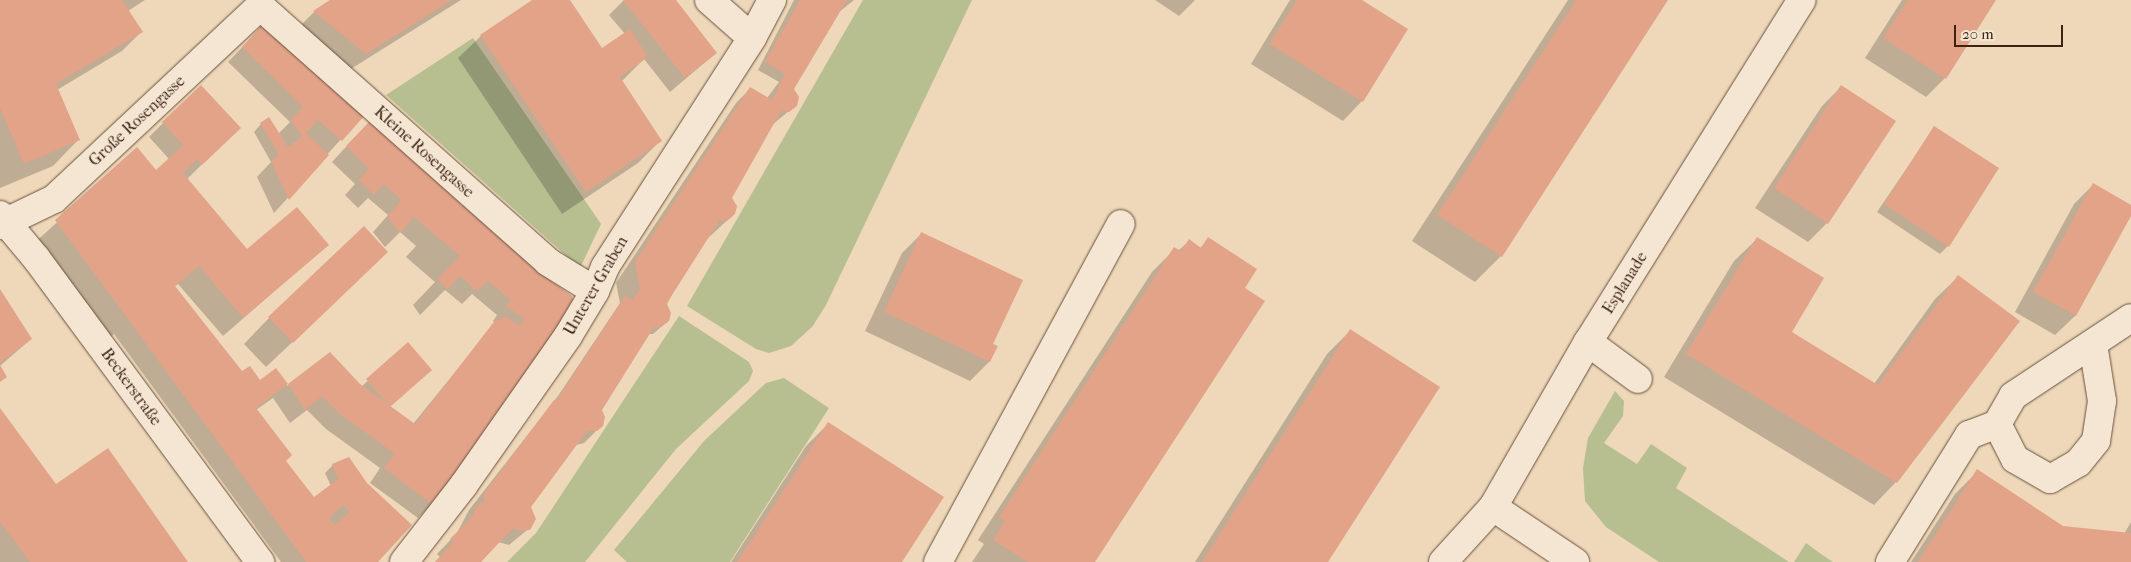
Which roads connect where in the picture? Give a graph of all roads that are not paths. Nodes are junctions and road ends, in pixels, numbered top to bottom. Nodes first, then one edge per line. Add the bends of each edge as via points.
1 (708, 0) edge
2 (772, 0) edge
3 (1802, 0) edge
4 (260, 6) joint
5 (752, 38) junction
6 (2, 221) edge
7 (1122, 224) dead end
8 (595, 291) junction
9 (2131, 318) edge
10 (1588, 342) junction
11 (2093, 344) junction
12 (1638, 379) dead end
13 (1997, 424) junction
14 (1493, 507) junction
15 (1887, 561) edge
16 (260, 562) edge
17 (404, 562) edge
18 (938, 562) edge
19 (1443, 562) edge
20 (1575, 562) edge

1 - 5 street
2 - 5 street, Unterer Graben
3 - 10 street, Esplanade
4 - 6 street, Große Rosengasse via 54,199
4 - 8 street, Kleine Rosengasse via 548,262
5 - 8 street, Unterer Graben via 605,267
6 - 16 street, Beckerstraße via 36,258
7 - 18 street
8 - 17 street, Unterer Graben via 463,486
9 - 11 street
10 - 12 street
10 - 14 street, Esplanade
11 - 13 street via 2013,396
11 - 13 street via 2102,402 2096,441 2078,463 2050,479 2015,460
13 - 15 street via 1969,435
14 - 19 street, Esplanade
14 - 20 street

